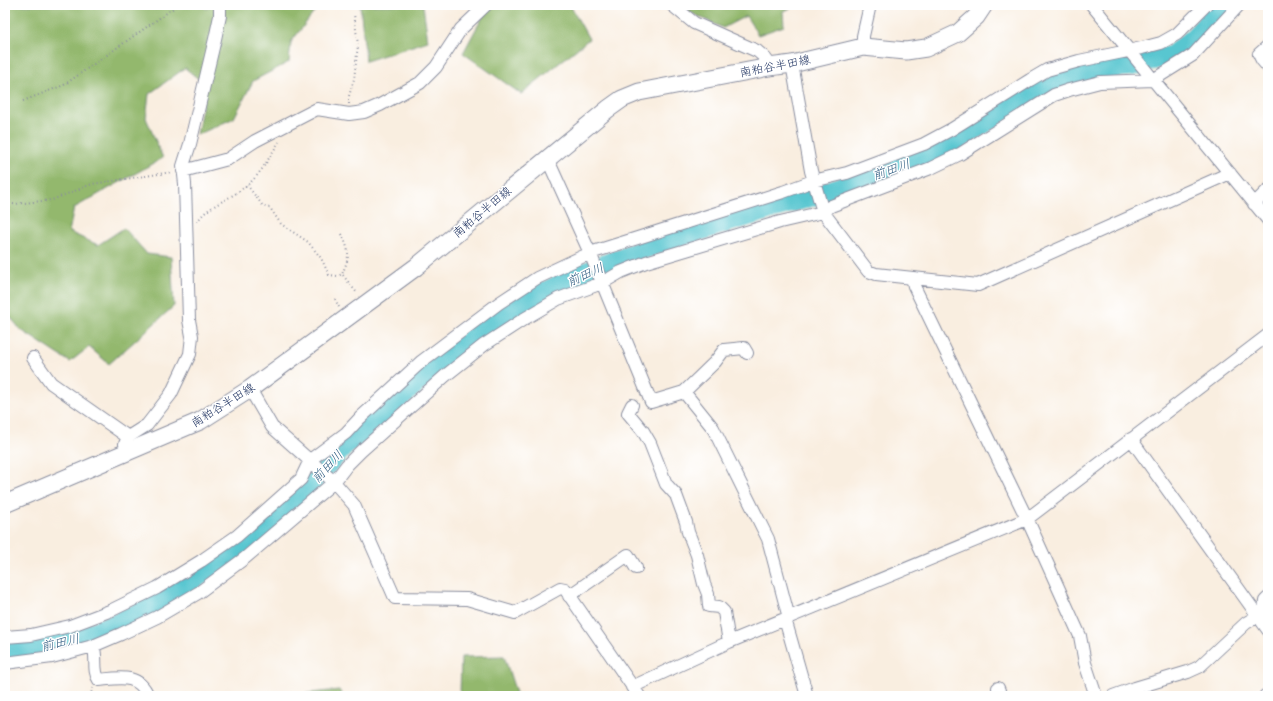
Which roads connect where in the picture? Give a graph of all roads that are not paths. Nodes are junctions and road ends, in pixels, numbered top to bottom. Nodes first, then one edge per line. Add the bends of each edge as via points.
1 (220, 5) edge
2 (486, 5) edge
3 (672, 5) edge
4 (870, 5) edge
5 (984, 5) edge
6 (1092, 5) edge
7 (1206, 5) edge
8 (1239, 5) edge
9 (1268, 46) edge
10 (863, 47) junction
11 (1130, 52) junction
12 (792, 64) junction
13 (769, 67) junction
14 (1268, 67) edge
15 (1151, 77) junction
16 (547, 158) junction
17 (183, 171) junction
18 (1230, 173) junction
19 (813, 181) junction
20 (1268, 190) edge
21 (1254, 204) junction
22 (823, 209) junction
23 (1268, 220) edge
24 (590, 256) junction
25 (912, 278) junction
26 (600, 280) junction
27 (1268, 335) edge
28 (747, 353) dead end
29 (33, 358) dead end
30 (250, 389) junction
31 (684, 392) junction
32 (651, 402) junction
33 (128, 437) junction
34 (1131, 439) junction
35 (121, 454) junction
36 (310, 460) junction
37 (334, 482) junction
38 (5, 504) edge
39 (1027, 519) junction
40 (636, 568) dead end
41 (569, 596) junction
42 (1268, 598) edge
43 (1263, 613) edge
44 (787, 618) junction
45 (1268, 630) edge
46 (5, 637) edge
47 (729, 642) junction
48 (93, 646) junction
49 (5, 663) edge
50 (636, 692) edge
51 (1268, 694) edge
52 (148, 696) edge
53 (807, 696) edge
54 (1096, 696) edge
55 (1113, 696) edge
56 (1265, 696) edge

1 - 17 street via 215,39
2 - 17 street via 461,29 436,67 420,83 380,105 364,112 349,114 317,109 273,131 228,159
3 - 13 street via 694,23 756,51 765,58
4 - 10 street
5 - 10 main road, 南粕谷半田線 via 976,17 958,33 926,48 906,51
6 - 11 street
7 - 11 street via 1177,34 1161,43
8 - 15 street via 1193,55
9 - 14 street via 1259,54
10 - 12 main road, 南粕谷半田線
11 - 15 street
11 - 19 street via 1079,61 1047,70 924,144 847,173
12 - 13 main road, 南粕谷半田線
12 - 19 street
13 - 16 main road, 南粕谷半田線 via 639,92 622,99 608,109
15 - 18 street
15 - 22 street via 1100,82 1054,95 960,154 931,168
16 - 24 street
16 - 30 main road, 南粕谷半田線 via 416,268
17 - 33 street via 186,184 192,336 190,354 171,394 147,426
18 - 21 street
18 - 25 street via 978,285
19 - 22 street
19 - 24 street
20 - 21 street
21 - 23 street
22 - 25 street via 868,271
22 - 26 street via 646,262
24 - 26 street
24 - 36 street via 537,278 499,303 422,361 346,433
25 - 39 street
26 - 32 street
26 - 37 street via 524,318 484,345 361,451
27 - 34 street
28 - 31 street via 744,348 724,350
29 - 33 street via 51,383
30 - 35 main road, 南粕谷半田線 via 200,421
30 - 36 street via 272,427
31 - 32 street
31 - 44 street via 713,428 768,539
32 - 47 street via 627,404 628,413 643,431 666,484 676,495 697,555 709,606 719,607 724,612
33 - 35 street
34 - 39 street
34 - 43 street
35 - 38 main road, 南粕谷半田線
36 - 37 street
36 - 46 street via 301,479 236,536 157,588 112,610 70,626 31,635
37 - 41 street via 354,505 395,598 467,599 515,613 560,588
37 - 48 street via 245,558 198,593 157,617
39 - 44 street
39 - 54 street via 1080,636 1085,663
40 - 41 street via 628,555
41 - 50 street
42 - 43 street
43 - 45 street
43 - 55 street via 1246,623 1199,667
44 - 47 street
44 - 53 street
47 - 50 street
48 - 49 street via 52,657
48 - 52 street via 96,675 99,680 129,678 138,681
51 - 56 street

